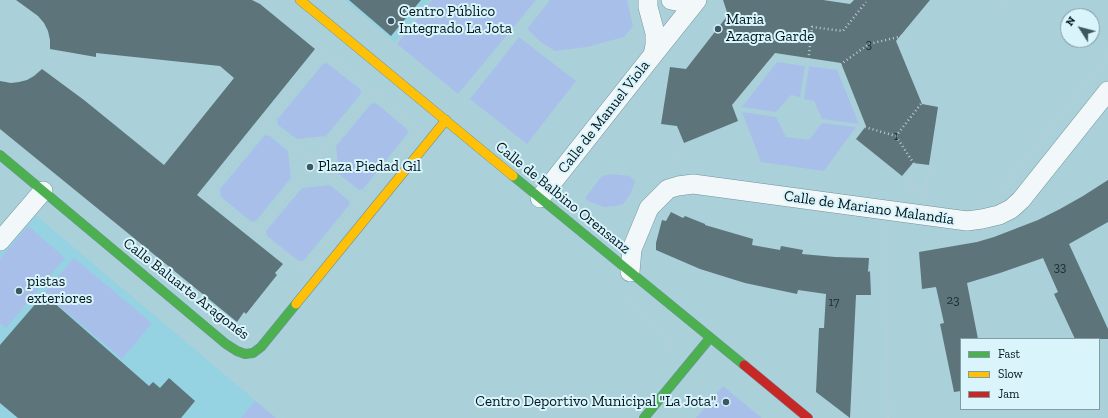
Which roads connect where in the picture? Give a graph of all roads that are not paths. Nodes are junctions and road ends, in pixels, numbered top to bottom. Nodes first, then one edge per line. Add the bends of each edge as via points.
1 (300, 0) edge
2 (648, 0) edge
3 (671, 0) edge
4 (691, 0) edge
5 (697, 0) edge
6 (653, 55) junction
7 (1108, 92) edge
8 (446, 120) junction
9 (0, 155) edge
10 (43, 191) junction
11 (540, 198) junction
12 (0, 241) edge
13 (630, 272) junction
14 (710, 338) junction
15 (644, 418) edge
16 (808, 418) edge

1 - 8 street, Calle de Balbino Orensanz
2 - 6 street, Calle de Manuel Viola via 655,33
3 - 4 street
5 - 6 street, Calle de Manuel Viola
6 - 11 street, Calle de Manuel Viola
7 - 13 street, Calle de Mariano Malandía via 1021,200 999,215 967,221 694,184 678,186 668,189 649,208 632,249
8 - 10 street, Calle Baluarte Aragonés via 261,347 253,353 245,354 226,344
8 - 11 street, Calle de Balbino Orensanz
9 - 10 street, Calle Baluarte Aragonés
10 - 12 street
11 - 13 street, Calle de Balbino Orensanz
13 - 14 street, Calle de Balbino Orensanz
14 - 15 street
14 - 16 street, Calle de Balbino Orensanz

